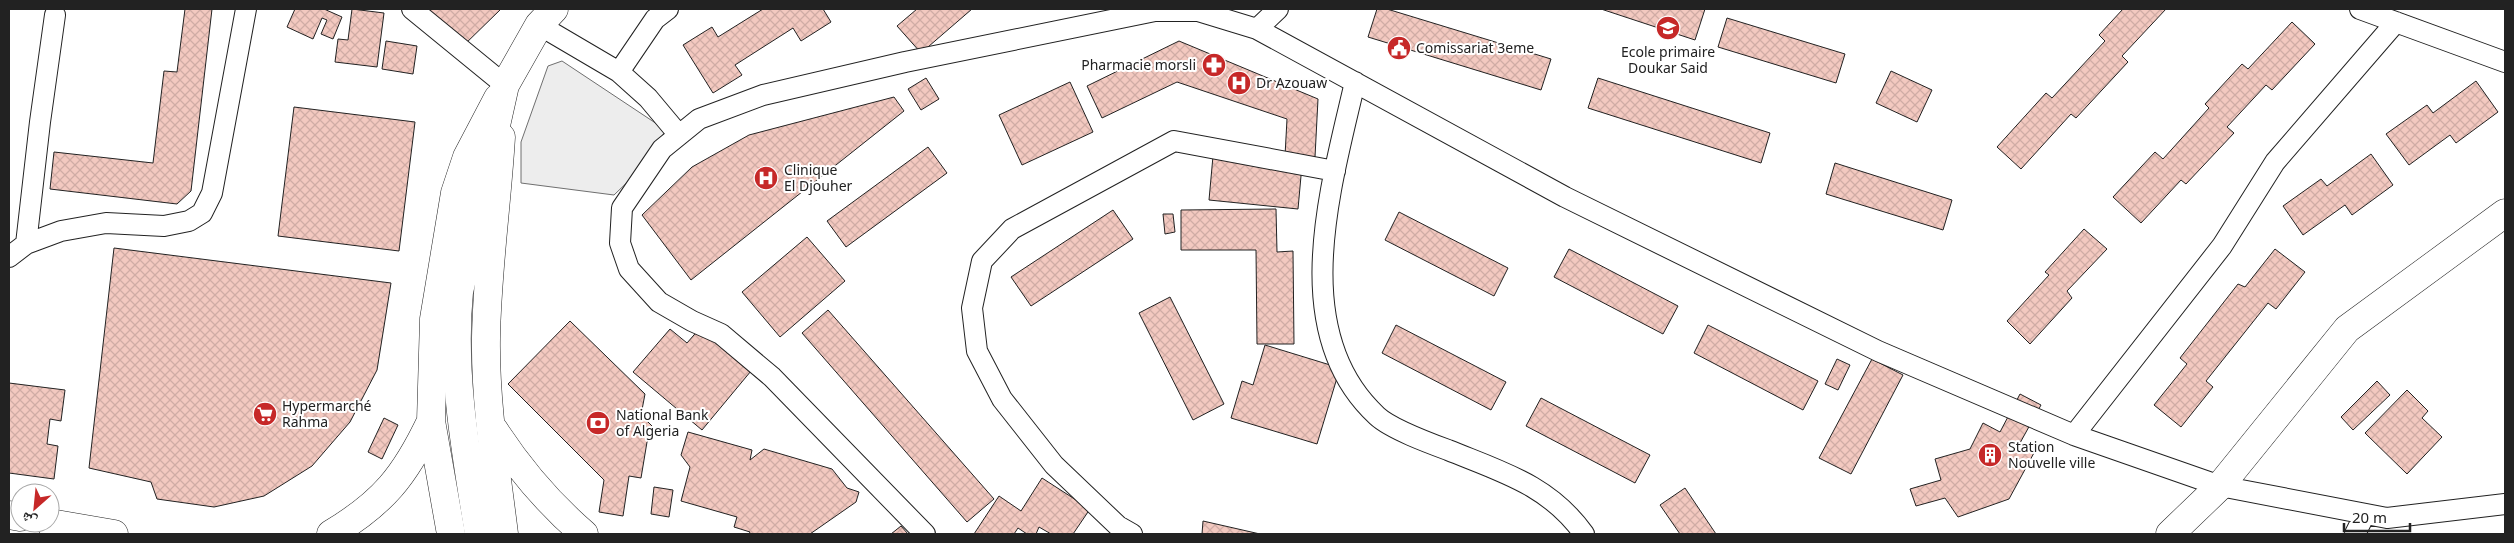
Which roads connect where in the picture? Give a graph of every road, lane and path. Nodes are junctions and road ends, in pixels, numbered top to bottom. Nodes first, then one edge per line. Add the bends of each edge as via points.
1 (246, 9) edge
2 (412, 9) edge
3 (668, 9) edge
4 (1278, 9) edge
5 (2360, 9) edge
6 (55, 15) dead end
7 (547, 17) edge
8 (2396, 22) junction
9 (1257, 29) junction
10 (2505, 62) edge
11 (619, 72) junction
12 (1355, 82) junction
13 (504, 85) junction
14 (679, 135) junction
15 (1335, 171) junction
16 (2505, 213) edge
17 (26, 244) junction
18 (9, 257) edge
19 (431, 421) junction
20 (491, 426) junction
21 (2074, 435) junction
22 (2220, 486) junction
23 (2505, 504) edge
24 (2365, 514) junction
25 (60, 525) edge
26 (114, 534) edge
27 (331, 534) edge
28 (452, 534) edge
29 (479, 534) edge
30 (504, 534) edge
31 (584, 534) edge
32 (925, 534) edge
33 (1132, 534) edge
34 (1584, 534) edge
35 (2170, 534) edge
36 (2354, 534) edge

1 - 17 street via 212,193 202,213 190,221 164,226 106,223 61,231
2 - 13 street
3 - 11 street via 655,19
4 - 9 street
5 - 8 street
6 - 17 street
7 - 11 street
7 - 13 main road
8 - 10 street
8 - 21 street via 2275,162 2222,246
9 - 12 street
9 - 14 street via 1198,11 1155,12 905,62 763,95 699,119
11 - 14 street via 648,98
12 - 15 street
12 - 21 street via 1565,197 1851,338
13 - 19 main road via 467,157 455,193 434,319
13 - 20 main road via 486,339
13 - 29 main road via 456,317 460,402
14 - 32 street via 662,148 622,208 620,243 629,269 659,302 692,322 721,334 772,377
15 - 33 street via 1174,141 1012,229 982,261 972,308 977,351 1002,399 1054,465 1118,526
15 - 34 street via 1327,205 1322,298 1331,347 1350,387 1378,417 1423,440 1533,486 1561,506
16 - 22 main road via 2347,329
17 - 18 street
19 - 27 main road via 414,457 390,490 359,517
19 - 28 main road
20 - 30 main road
20 - 31 main road via 534,485
21 - 22 street
22 - 24 street
22 - 35 main road
23 - 24 street via 2387,518
24 - 36 street
25 - 26 main road

